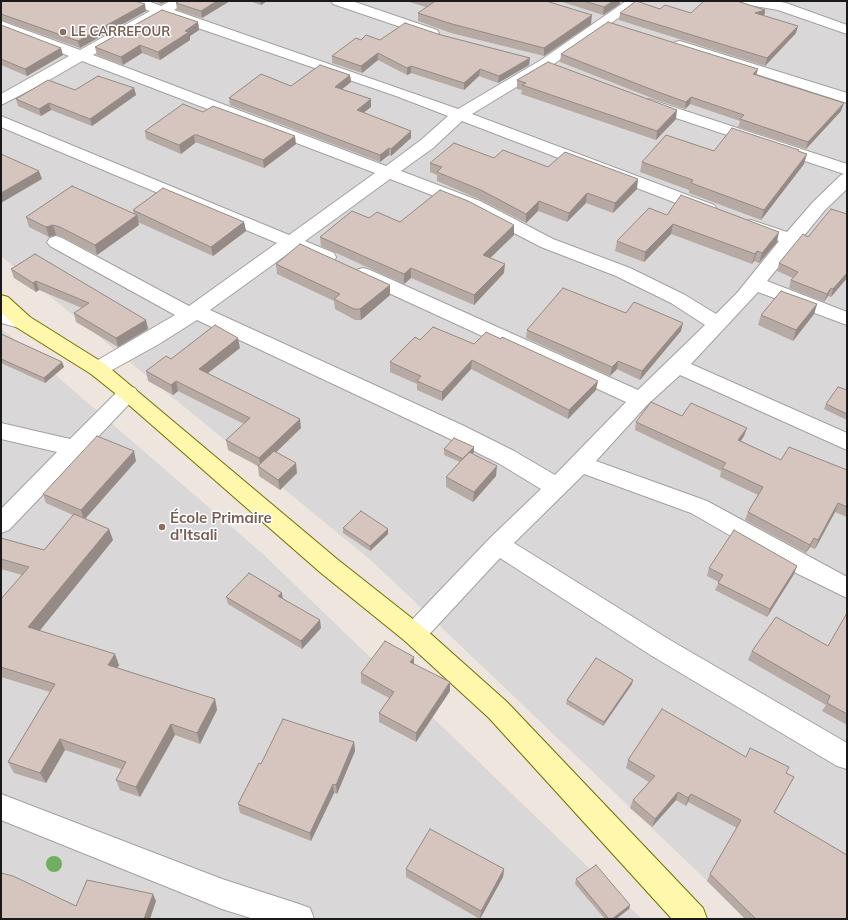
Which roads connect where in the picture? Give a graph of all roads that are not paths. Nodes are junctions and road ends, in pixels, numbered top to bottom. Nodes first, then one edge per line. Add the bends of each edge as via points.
1 (134, 1) edge
2 (181, 1) edge
3 (338, 1) edge
4 (635, 1) edge
5 (749, 1) edge
6 (160, 11) junction
7 (1, 25) edge
8 (847, 30) edge
9 (446, 37) edge
10 (665, 40) edge
11 (82, 55) junction
12 (522, 57) edge
13 (553, 66) junction
14 (635, 98) edge
15 (847, 98) edge
16 (1, 100) edge
17 (460, 114) junction
18 (1, 122) edge
19 (847, 170) edge
20 (387, 172) junction
21 (847, 179) edge
22 (819, 206) junction
23 (840, 214) edge
24 (790, 239) junction
25 (56, 242) dead end
26 (293, 242) junction
27 (754, 282) junction
28 (1, 301) edge
29 (193, 313) junction
30 (12, 319) edge
31 (847, 319) edge
32 (717, 324) junction
33 (677, 366) junction
34 (98, 370) junction
35 (128, 393) junction
36 (640, 400) junction
37 (1, 431) edge
38 (847, 442) edge
39 (73, 448) junction
40 (580, 464) junction
41 (556, 487) junction
42 (1, 524) edge
43 (498, 545) junction
44 (847, 588) edge
45 (414, 634) junction
46 (847, 757) edge
47 (1, 807) edge
48 (299, 919) edge
49 (692, 919) edge

1 - 6 street
2 - 6 street
3 - 9 street
4 - 13 street
5 - 8 street via 781,6
6 - 11 street
6 - 17 street
7 - 11 street
10 - 15 street
11 - 16 street
11 - 20 street
12 - 13 street
13 - 17 street
14 - 19 street
17 - 20 street via 427,144
17 - 24 street via 612,174
18 - 26 street
20 - 26 street
20 - 32 street via 474,205 547,243 623,272 678,299
21 - 22 street
22 - 23 street
22 - 24 street
24 - 27 street
25 - 29 street
26 - 29 street
26 - 36 street
27 - 31 street
27 - 32 street via 744,297
28 - 30 street
29 - 34 street
29 - 41 street via 454,431 506,457
30 - 34 street
32 - 33 street
33 - 36 street
33 - 38 street
34 - 35 street
35 - 39 street
35 - 45 street via 329,566
36 - 40 street
37 - 39 street
39 - 42 street
40 - 41 street
40 - 44 street via 699,507
41 - 43 street
43 - 45 street
43 - 46 street via 661,648
45 - 49 street via 498,710
47 - 48 street via 222,894

